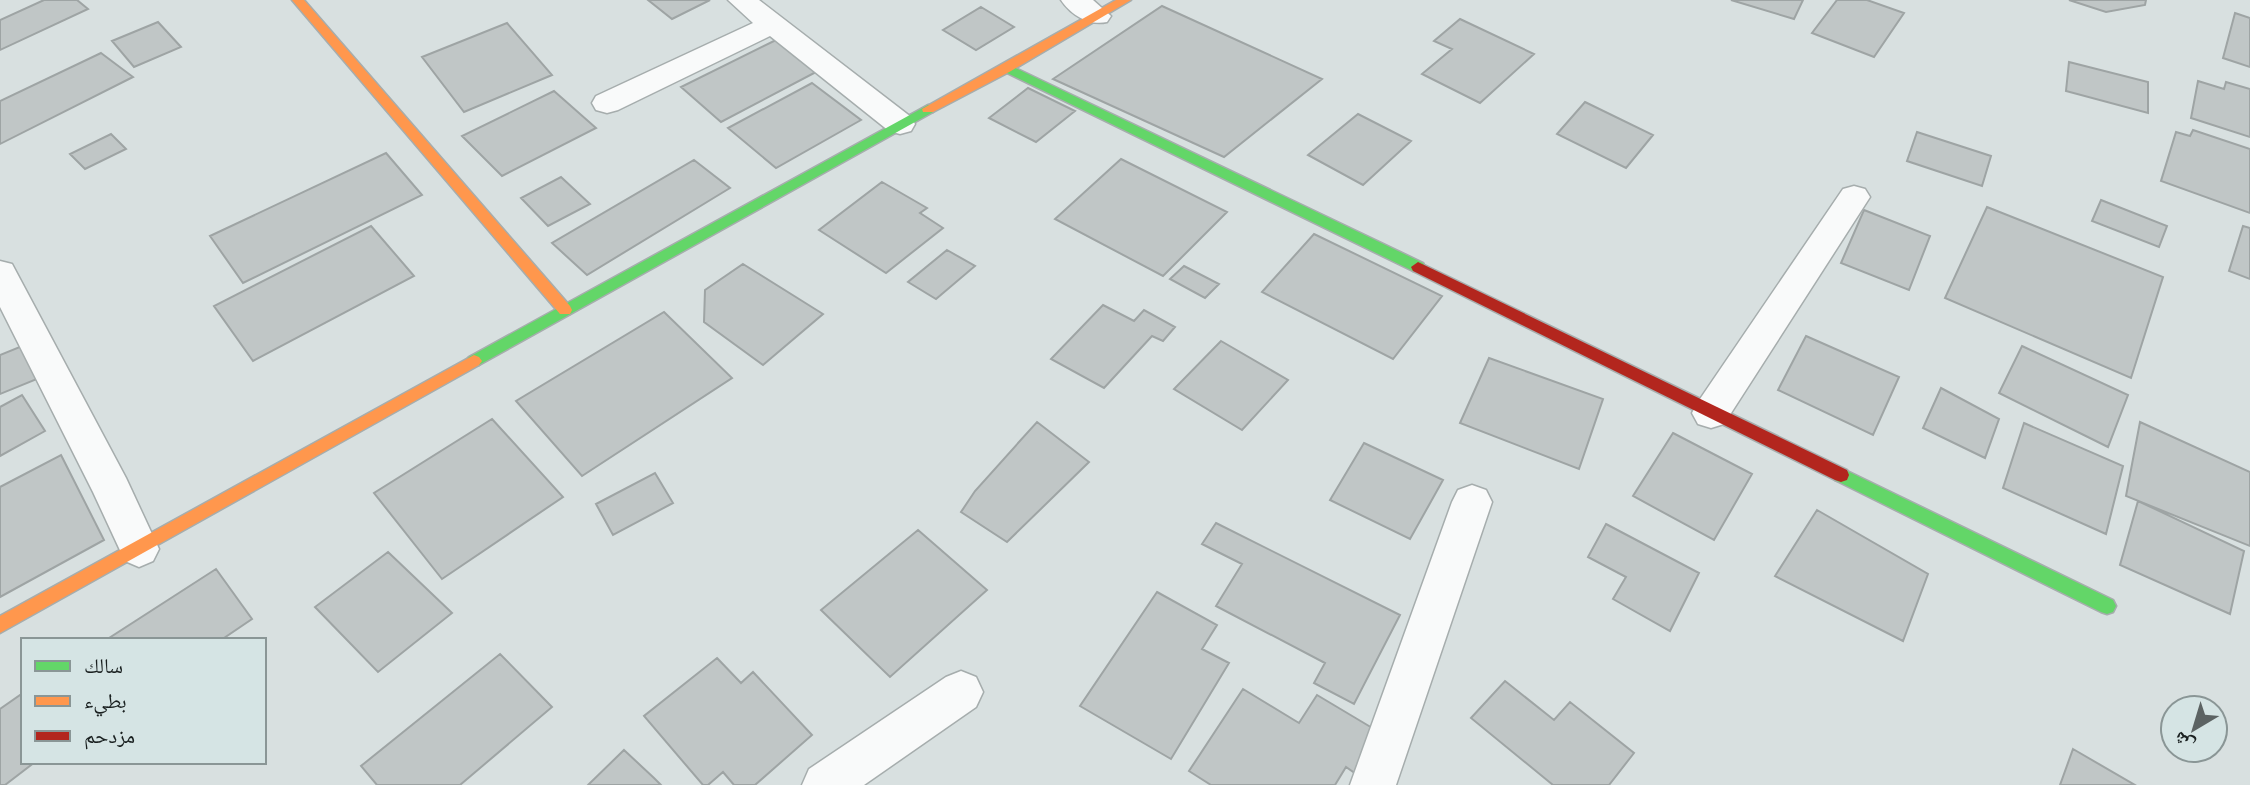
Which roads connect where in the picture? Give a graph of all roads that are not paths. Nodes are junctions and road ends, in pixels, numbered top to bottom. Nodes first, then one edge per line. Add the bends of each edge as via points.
1 (298, 0) edge
2 (742, 0) edge
3 (1125, 0) edge
4 (1086, 8) edge
5 (773, 24) junction
6 (1007, 68) junction
7 (607, 103) dead end
8 (900, 124) junction
9 (1854, 197) dead end
10 (0, 273) edge
11 (565, 310) junction
12 (1711, 413) junction
13 (1472, 502) dead end
14 (139, 549) junction
15 (2107, 606) dead end
16 (0, 625) edge
17 (961, 692) dead end
18 (825, 785) edge
19 (1373, 785) edge

1 - 11 street
2 - 5 street
3 - 4 street
4 - 6 street
5 - 7 street
5 - 8 street
6 - 8 street
6 - 12 street
8 - 11 street
9 - 12 street
10 - 14 street
11 - 14 street
12 - 15 street
13 - 19 street
14 - 16 street
17 - 18 street

